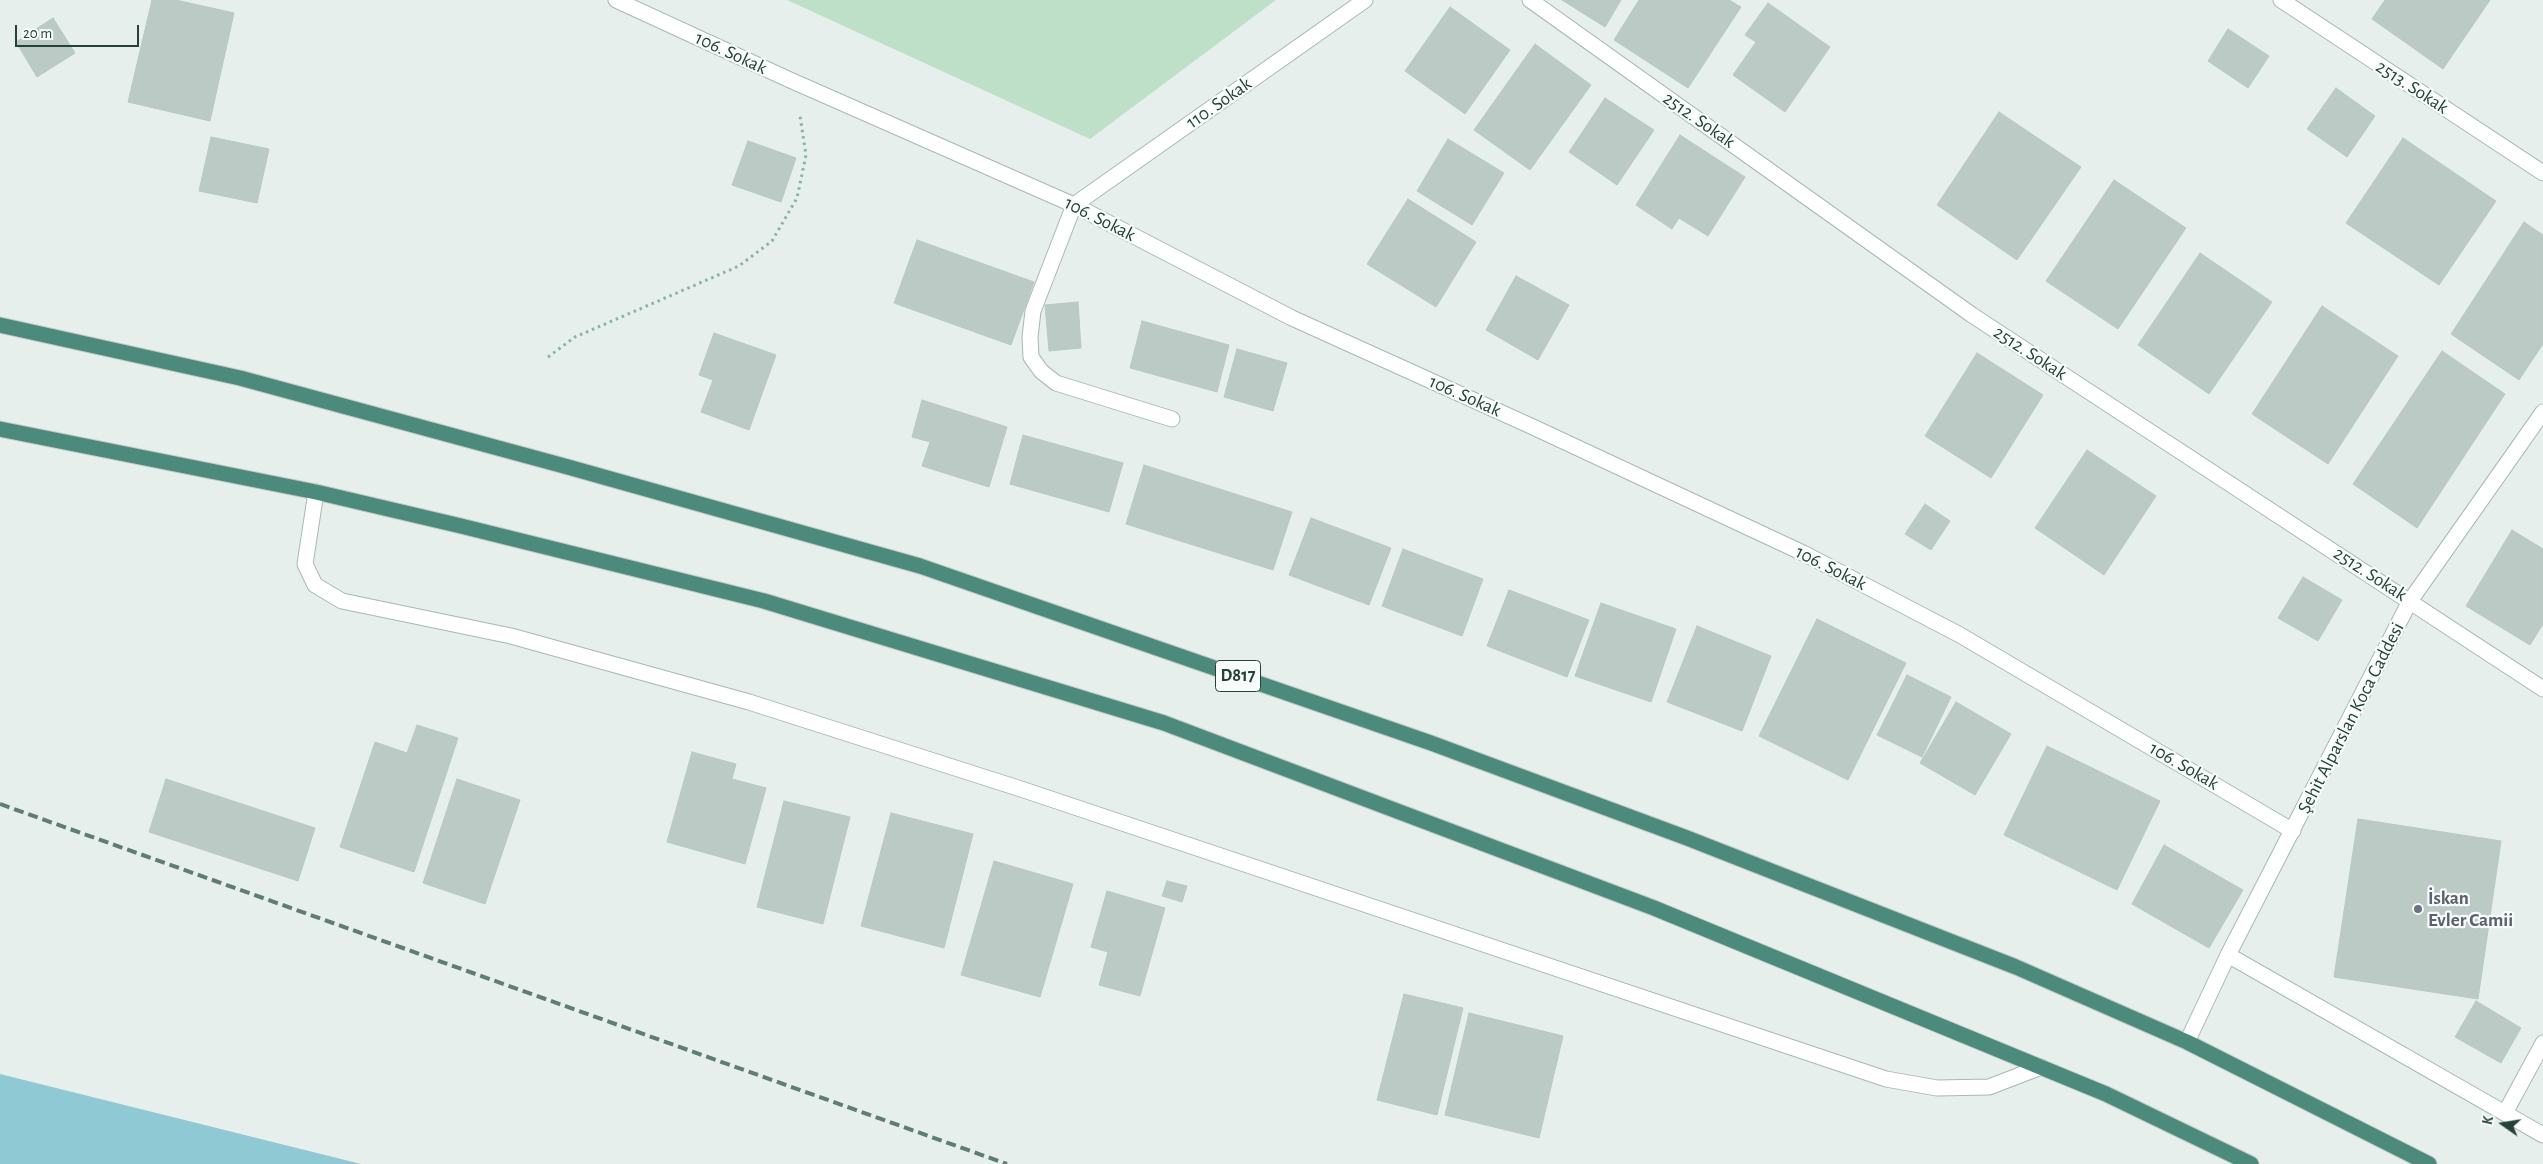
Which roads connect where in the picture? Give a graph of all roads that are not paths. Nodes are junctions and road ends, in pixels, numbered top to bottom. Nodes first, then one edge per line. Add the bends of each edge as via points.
1 (616, 0) edge
2 (1365, 0) edge
3 (1530, 0) edge
4 (2281, 0) edge
5 (2543, 173) edge
6 (1074, 205) junction
7 (0, 325) edge
8 (2543, 412) edge
9 (1172, 419) dead end
10 (0, 429) edge
11 (316, 492) junction
12 (2410, 601) junction
13 (2543, 689) edge
14 (2293, 831) junction
15 (2228, 955) junction
16 (2187, 1042) junction
17 (2543, 1043) edge
18 (2041, 1067) junction
19 (2505, 1113) junction
20 (2543, 1136) edge
21 (2251, 1164) edge
22 (2429, 1164) edge

1 - 6 street, 106. Sokak
2 - 6 street, 110. Sokak
3 - 12 street, 2512. Sokak via 1972,315
4 - 5 street, 2513. Sokak
6 - 9 street via 1033,311 1031,356 1041,371 1056,383
6 - 14 street, 106. Sokak via 1292,318 1803,553 1960,635
7 - 16 highway, D817 via 240,378 568,466 920,566 1431,743 1678,835 2016,967
8 - 12 street, Şehit Alparslan Koca Caddesi
10 - 11 highway
11 - 18 highway via 764,601 1164,723 1654,908
11 - 18 street via 305,564 315,585 342,601 511,636 749,702 1021,789 1886,1079 1936,1088 1989,1087
12 - 13 street, 2512. Sokak
12 - 14 street, Şehit Alparslan Koca Caddesi
14 - 15 street, Şehit Alparslan Koca Caddesi
15 - 16 street, Şehit Alparslan Koca Caddesi
15 - 19 street
16 - 22 highway, D817
17 - 19 street
18 - 21 highway via 2106,1094
19 - 20 street

